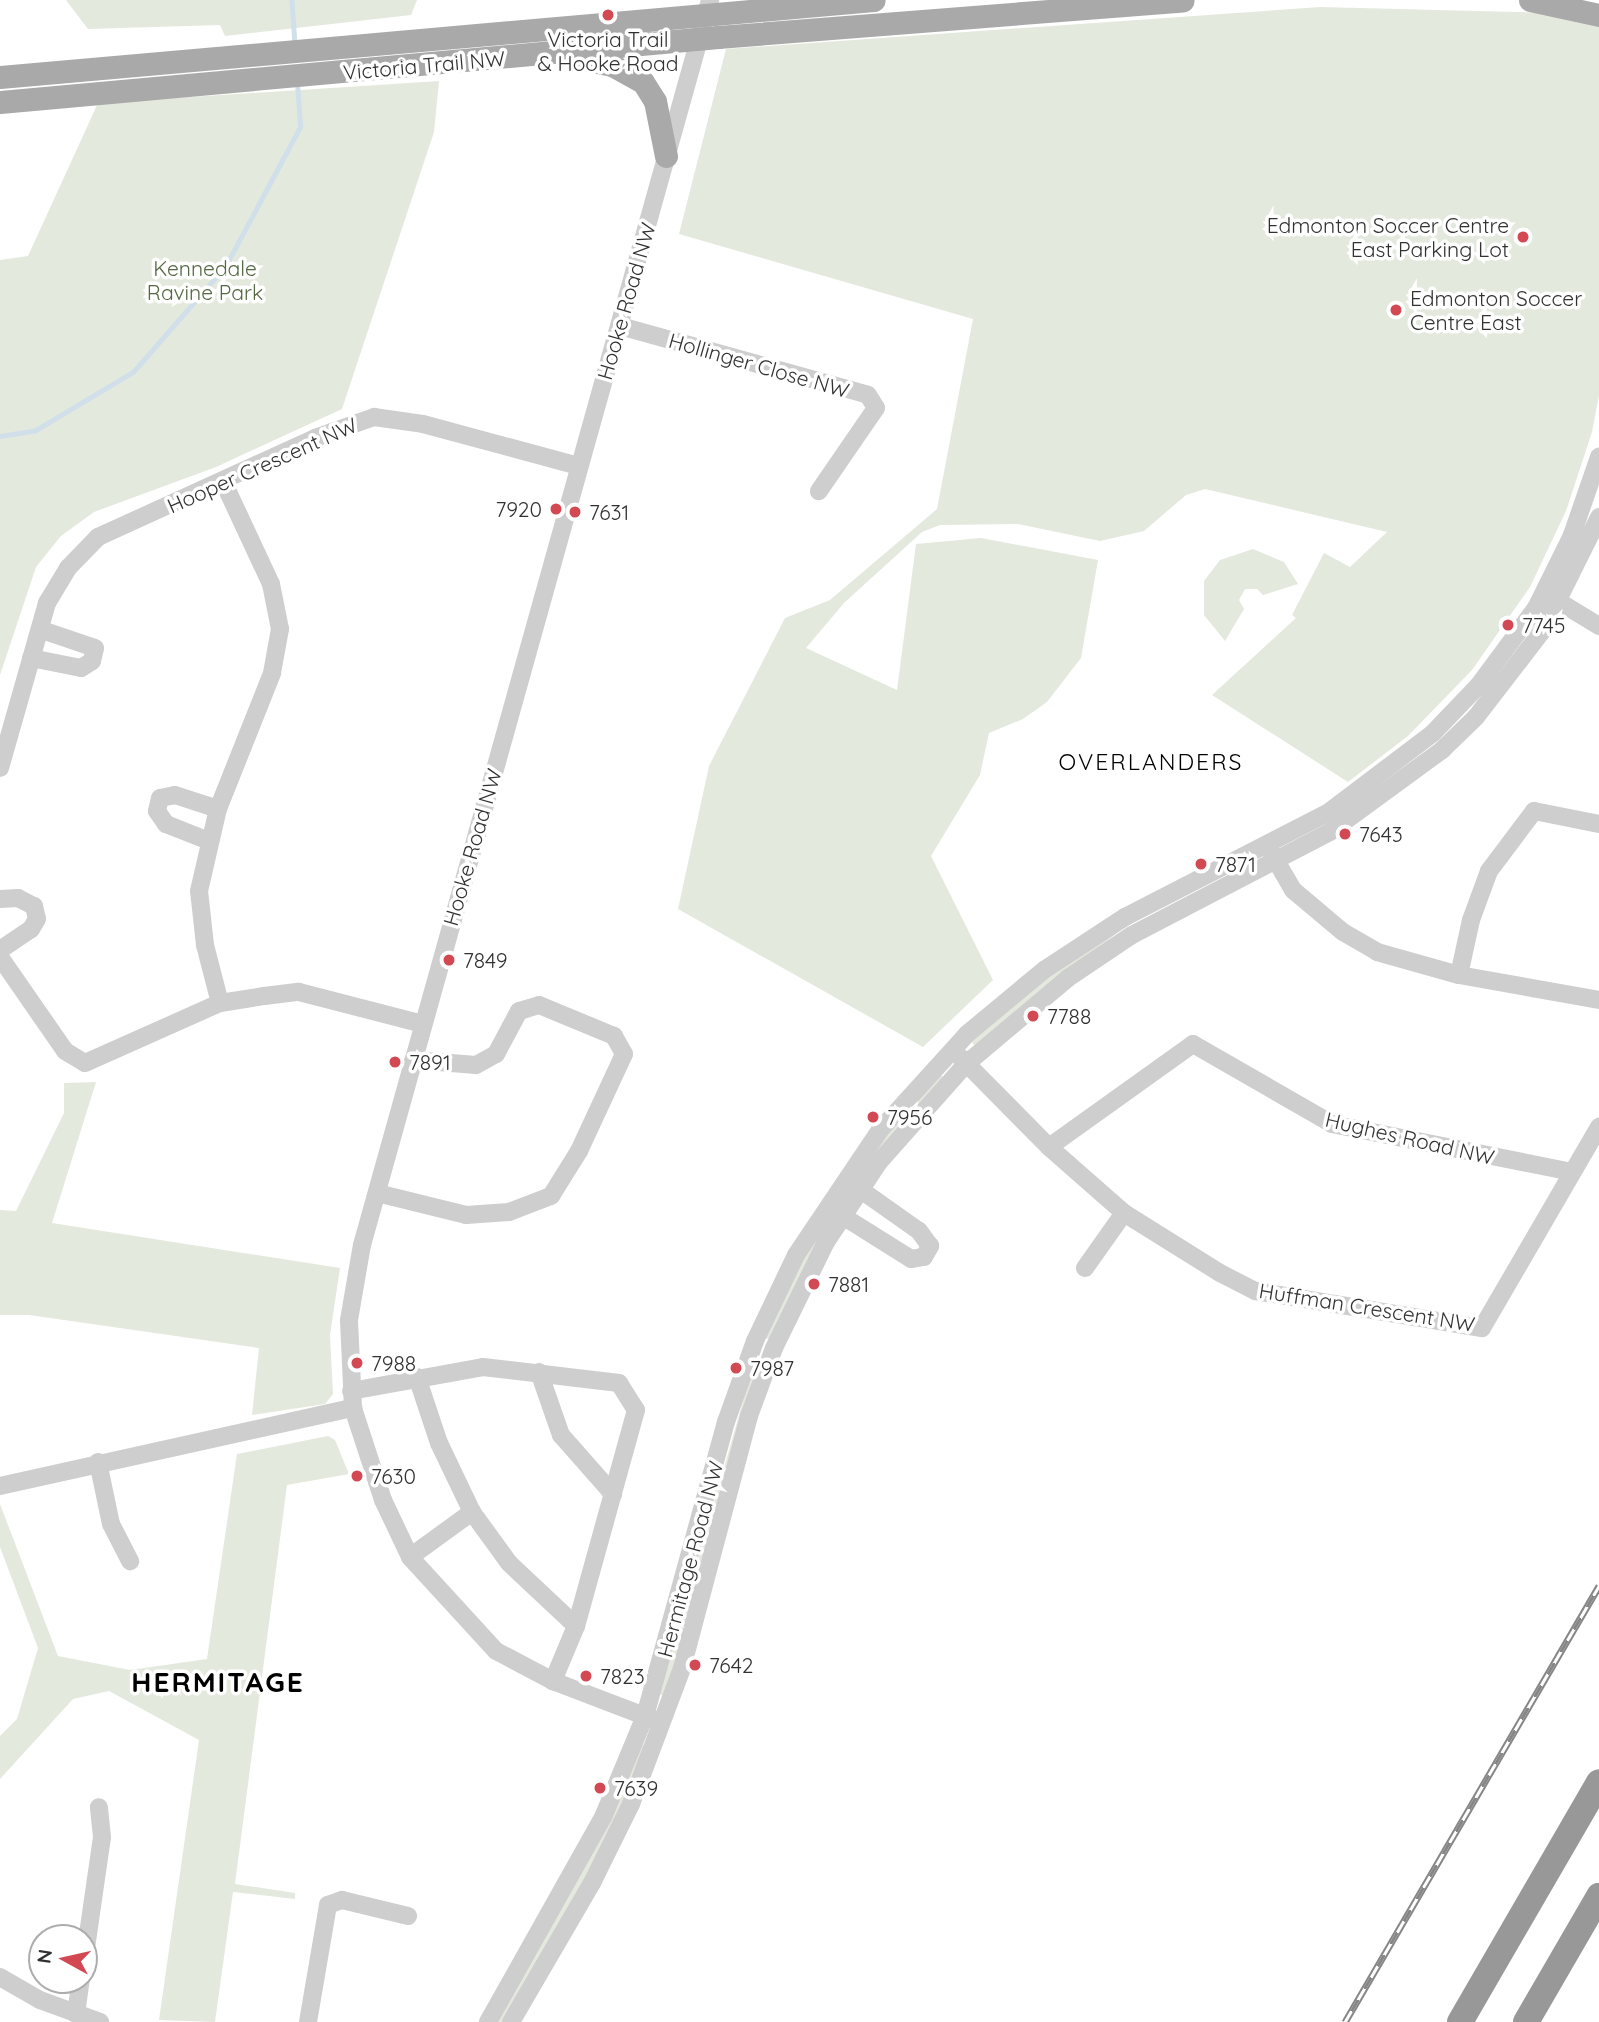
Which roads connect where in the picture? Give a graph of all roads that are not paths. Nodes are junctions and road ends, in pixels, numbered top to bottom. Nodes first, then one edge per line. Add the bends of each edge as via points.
1 (1183, 0) edge
2 (1530, 0) edge
3 (1590, 0) edge
4 (859, 1) edge
5 (1599, 1) edge
6 (707, 8) edge
7 (1599, 15) edge
8 (698, 39) junction
9 (524, 56) junction
10 (0, 77) edge
11 (0, 102) edge
12 (666, 156) junction
13 (620, 326) junction
14 (1599, 457) edge
15 (579, 466) junction
16 (223, 481) junction
17 (819, 491) dead end
18 (1599, 517) edge
19 (1552, 597) junction
20 (1599, 626) edge
21 (42, 630) junction
22 (32, 658) junction
23 (0, 768) edge
24 (218, 808) junction
25 (1599, 824) edge
26 (209, 841) junction
27 (1271, 853) junction
28 (0, 899) edge
29 (0, 950) edge
30 (0, 957) edge
31 (1459, 975) junction
32 (1599, 1000) edge
33 (220, 1003) junction
34 (423, 1024) junction
35 (953, 1049) junction
36 (413, 1060) junction
37 (966, 1064) junction
38 (1599, 1126) edge
39 (1049, 1147) junction
40 (1572, 1172) junction
41 (853, 1184) junction
42 (377, 1192) junction
43 (834, 1211) junction
44 (1124, 1213) junction
45 (1085, 1268) dead end
46 (539, 1372) junction
47 (417, 1377) junction
48 (352, 1399) junction
49 (98, 1462) junction
50 (0, 1486) edge
51 (612, 1494) junction
52 (472, 1512) junction
53 (410, 1557) junction
54 (130, 1561) dead end
55 (576, 1626) junction
56 (553, 1681) junction
57 (645, 1716) junction
58 (664, 1724) junction
59 (1599, 1782) edge
60 (99, 1807) dead end
61 (1599, 1896) edge
62 (408, 1916) dead end
63 (89, 1924) edge
64 (0, 1977) edge
65 (79, 1994) edge
66 (76, 2014) junction
67 (100, 2022) edge
68 (308, 2022) edge
69 (488, 2022) edge
70 (511, 2022) edge
71 (1460, 2022) edge
72 (1526, 2022) edge

1 - 8 main road, Victoria Trail NW
2 - 7 main road
3 - 5 main road
4 - 6 main road, Victoria Trail NW
6 - 8 street, Hooke Road NW
6 - 10 main road, Victoria Trail NW via 360,46
8 - 9 main road, Victoria Trail NW
8 - 12 street, Hooke Road NW
9 - 11 main road, Victoria Trail NW
9 - 12 main road via 586,59 612,65 643,82 655,101
12 - 13 street, Hooke Road NW
13 - 15 street, Hooke Road NW
13 - 17 street, Hollinger Close NW via 868,395 876,408
14 - 19 street, Hermitage Road NW
15 - 16 street, Hooper Crescent NW via 423,424 374,417 340,427
15 - 34 street, Hooke Road NW
16 - 21 street, Hooper Crescent NW via 98,537 68,568 47,603
16 - 24 street via 271,584 280,629 272,673
18 - 19 street, Hermitage Road NW
19 - 20 street
19 - 27 street, Hermitage Road NW via 1517,667 1442,750 1363,812
21 - 22 street, Hooper Crescent NW
21 - 22 street via 95,648 92,661 81,668
22 - 23 street, Hooper Crescent NW
24 - 26 street
24 - 26 street via 175,794 160,798 157,811 166,824
25 - 31 street via 1534,811 1489,871 1471,920
26 - 33 street via 200,891 205,945
27 - 31 street via 1293,890 1343,932 1377,952
27 - 35 street, Hermitage Road NW via 1086,940 1015,992
27 - 37 street, Hermitage Road NW via 1132,935 1035,1002
28 - 29 street via 18,898 34,906 37,919
30 - 33 street via 65,1051 85,1063
31 - 32 street
33 - 34 street via 299,992
34 - 36 street, Hooke Road NW
35 - 37 street, Huffman Crescent NW
35 - 41 street, Hermitage Road NW via 880,1130
36 - 42 street, Hooke Road NW
36 - 42 street via 476,1065 496,1055 519,1011 539,1005 614,1036 624,1054 579,1150 551,1196 509,1212 466,1216
37 - 39 street, Huffman Crescent NW
37 - 41 street, Hermitage Road NW
38 - 40 street, Huffman Crescent NW
39 - 40 street, Hughes Road NW via 1193,1044 1332,1124
39 - 44 street, Huffman Crescent NW
40 - 44 street, Huffman Crescent NW via 1482,1328 1255,1291
41 - 43 street, Hermitage Road NW
41 - 43 street via 919,1231 930,1246 924,1257 911,1259
42 - 48 street, Hooke Road NW via 349,1320
43 - 57 street, Hermitage Road NW via 783,1279 736,1390
43 - 58 street, Hermitage Road NW via 763,1376
44 - 45 street
46 - 47 street via 483,1367
46 - 51 street via 561,1435
46 - 51 street via 619,1383 636,1410
47 - 48 street
47 - 52 street via 439,1443
48 - 49 street
48 - 53 street, Hooke Road NW via 383,1500
49 - 50 street
49 - 54 street via 111,1524
51 - 55 street
52 - 53 street
52 - 55 street via 509,1563
53 - 56 street, Hooke Road NW via 496,1651
55 - 56 street
56 - 57 street, Hooke Road NW
57 - 58 street, Hooke Road NW
57 - 69 street, Hermitage Road NW via 604,1815
58 - 70 street, Hermitage Road NW via 602,1863
59 - 71 highway
60 - 63 street via 102,1837
61 - 72 highway
62 - 68 street via 342,1900 328,1905
64 - 66 street
65 - 66 street
66 - 67 street

